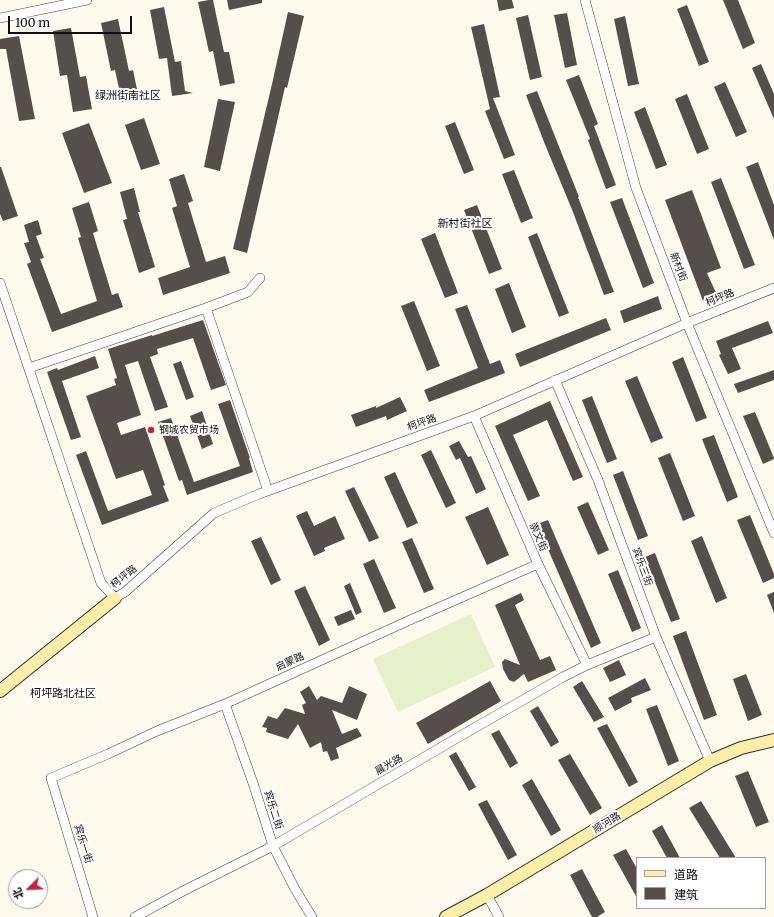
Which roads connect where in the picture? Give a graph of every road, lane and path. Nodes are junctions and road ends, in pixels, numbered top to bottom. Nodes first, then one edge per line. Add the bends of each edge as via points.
1 (87, 0) edge
2 (585, 0) edge
3 (0, 18) edge
4 (260, 278) dead end
5 (0, 283) edge
6 (774, 288) edge
7 (206, 308) junction
8 (687, 323) junction
9 (29, 368) junction
10 (555, 380) junction
11 (474, 416) junction
12 (268, 491) junction
13 (774, 533) edge
14 (538, 564) junction
15 (115, 598) junction
16 (656, 637) junction
17 (587, 665) junction
18 (0, 691) edge
19 (225, 704) junction
20 (774, 740) edge
21 (710, 761) junction
22 (51, 778) joint
23 (273, 846) junction
24 (487, 895) junction
25 (93, 917) edge
26 (135, 917) edge
27 (312, 917) edge
28 (446, 917) edge
29 (499, 917) edge

1 - 3 street
2 - 8 street, 新村街 via 636,188
4 - 7 street via 248,292
5 - 9 street
6 - 8 street, 柯坪路
7 - 9 street
7 - 12 street
8 - 10 street, 柯坪路
8 - 13 street, 新村街
9 - 15 street, 柯坪路 via 101,583
10 - 11 street, 柯坪路
10 - 16 street, 宾乐三街 via 598,480
11 - 12 street, 柯坪路
11 - 14 street, 崇文街
12 - 15 street, 柯坪路 via 214,513
14 - 17 street, 崇文街
14 - 19 street, 启蒙路
15 - 18 street
16 - 17 street, 晨光路
16 - 21 street, 宾乐三街
17 - 23 street, 晨光路
19 - 22 street, 启蒙路
19 - 23 street, 宾乐二街
20 - 21 street, 顺河路 via 741,748
21 - 24 street, 顺河路
22 - 25 street, 宾乐一街
23 - 26 street, 晨光路
23 - 27 street, 宾乐二街
24 - 28 street, 顺河路
24 - 29 street

